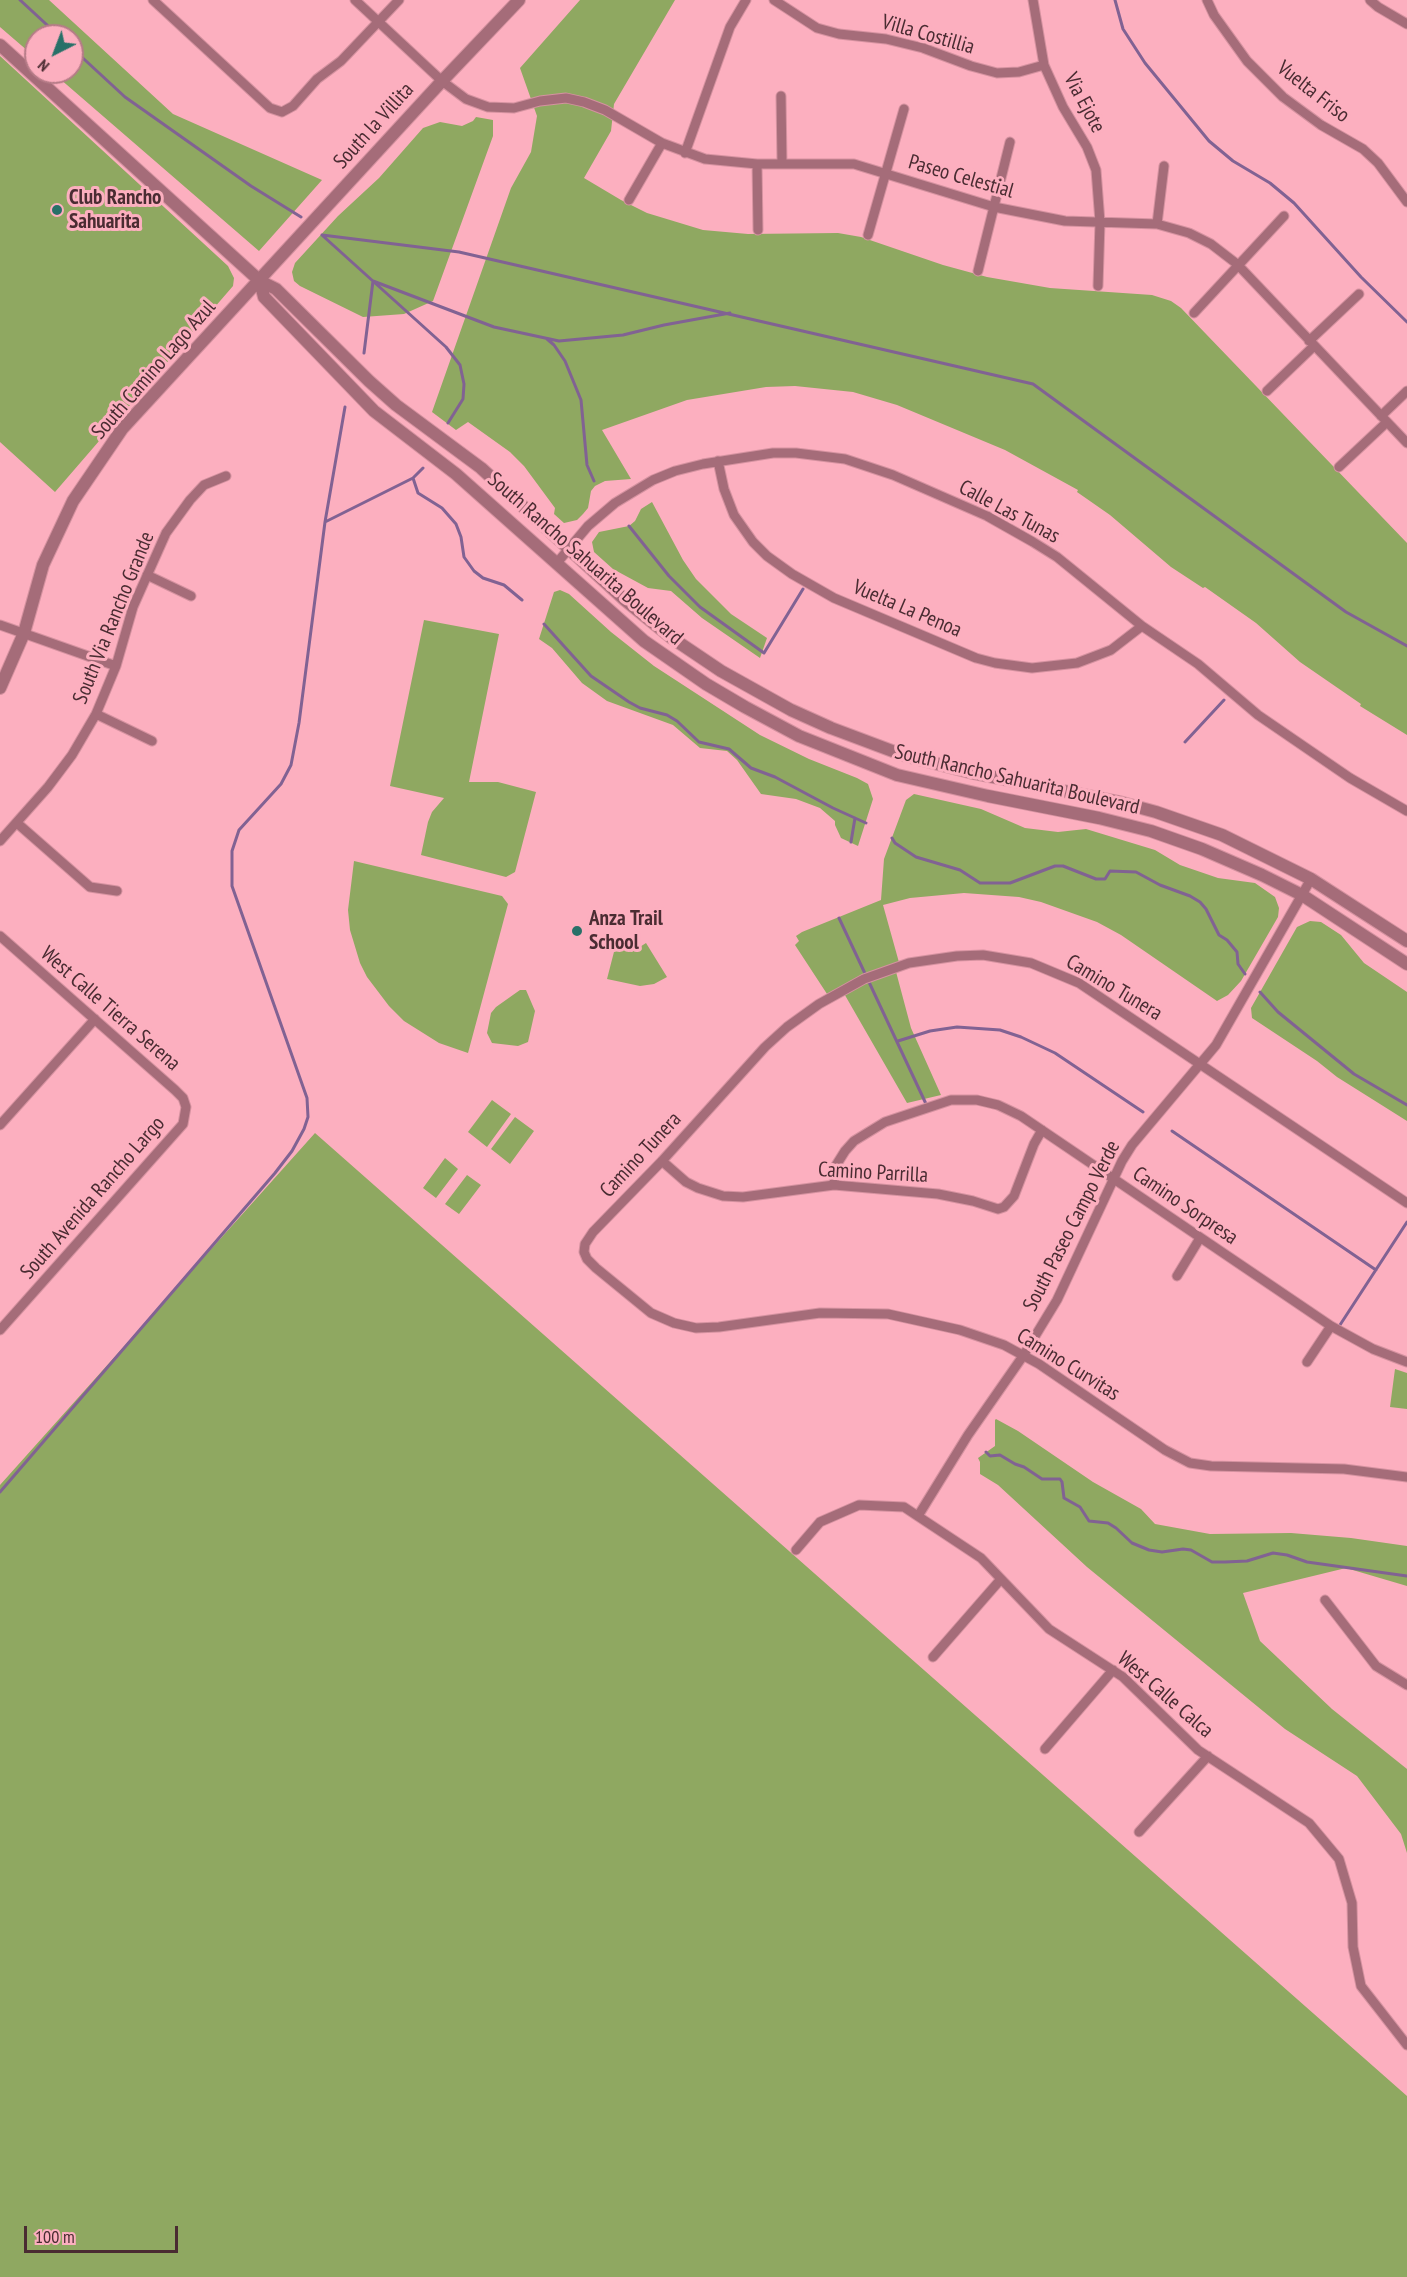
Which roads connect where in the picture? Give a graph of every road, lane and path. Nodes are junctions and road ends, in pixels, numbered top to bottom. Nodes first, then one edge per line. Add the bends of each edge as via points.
1 (153, 0) edge
2 (355, 0) edge
3 (399, 0) edge
4 (519, 0) edge
5 (746, 0) edge
6 (774, 0) edge
7 (1033, 0) edge
8 (1207, 0) edge
9 (1370, 0) edge
10 (378, 22) junction
11 (1407, 24) edge
12 (0, 45) edge
13 (1044, 65) junction
14 (442, 81) junction
15 (781, 96) dead end
16 (904, 109) dead end
17 (1010, 142) dead end
18 (662, 143) junction
19 (685, 153) junction
20 (782, 163) junction
21 (757, 164) junction
22 (1164, 166) dead end
23 (887, 173) junction
24 (629, 200) dead end
25 (1407, 202) edge
26 (994, 207) junction
27 (1284, 216) dead end
28 (1100, 222) junction
29 (1157, 224) junction
30 (758, 230) dead end
31 (868, 236) dead end
32 (1237, 264) junction
33 (978, 271) dead end
34 (260, 281) junction
35 (1098, 286) dead end
36 (1359, 294) dead end
37 (1194, 313) dead end
38 (1312, 343) junction
39 (1267, 391) dead end
40 (1407, 391) edge
41 (1384, 419) junction
42 (1407, 443) edge
43 (718, 461) junction
44 (1339, 466) dead end
45 (226, 476) dead end
46 (567, 548) junction
47 (556, 564) junction
48 (147, 575) junction
49 (191, 596) dead end
50 (0, 625) edge
51 (1142, 626) junction
52 (24, 633) junction
53 (116, 666) junction
54 (0, 688) edge
55 (96, 714) junction
56 (152, 741) dead end
57 (1407, 811) edge
58 (17, 823) junction
59 (0, 841) edge
60 (1311, 879) junction
61 (117, 891) dead end
62 (1302, 895) junction
63 (0, 936) edge
64 (1407, 941) edge
65 (1407, 964) edge
66 (95, 1019) junction
67 (1200, 1064) junction
68 (186, 1115) joint
69 (0, 1125) edge
70 (1042, 1130) junction
71 (662, 1161) junction
72 (1112, 1179) junction
73 (834, 1185) junction
74 (1407, 1203) edge
75 (1200, 1238) junction
76 (584, 1252) joint
77 (1177, 1276) dead end
78 (1331, 1326) junction
79 (0, 1330) edge
80 (1023, 1356) junction
81 (1307, 1362) dead end
82 (1407, 1362) edge
83 (1407, 1477) edge
84 (918, 1516) junction
85 (796, 1550) dead end
86 (1001, 1579) junction
87 (1325, 1600) dead end
88 (933, 1657) dead end
89 (1113, 1670) junction
90 (1407, 1685) edge
91 (1045, 1749) dead end
92 (1208, 1756) junction
93 (1139, 1832) dead end
94 (1407, 2045) edge

1 - 10 street via 270,108 282,112 341,61
2 - 10 street, Paseo Celestial
3 - 10 street
4 - 14 street, South la Villita
5 - 19 street via 730,27
6 - 13 street, Villa Costillia via 817,28 923,48 997,73
7 - 13 street, Via Ejote
8 - 25 street, Vuelta Friso via 1254,68 1283,97 1363,149
9 - 11 street
10 - 14 street, Paseo Celestial
12 - 34 street, South Rancho Sahuarita Boulevard
13 - 28 street, Via Ejote via 1096,170
14 - 18 street, Paseo Celestial via 466,99 488,107 513,108 566,98 584,102
14 - 34 street, South la Villita
15 - 20 street
16 - 23 street
17 - 26 street
18 - 19 street, Paseo Celestial
18 - 24 street
19 - 21 street, Paseo Celestial
20 - 21 street, Paseo Celestial
20 - 23 street, Paseo Celestial via 854,164
21 - 30 street
22 - 29 street
23 - 26 street, Paseo Celestial
23 - 31 street
26 - 28 street, Paseo Celestial
26 - 33 street
27 - 32 street
28 - 29 street, Paseo Celestial
28 - 35 street, Via Ejote
29 - 32 street, Paseo Celestial via 1190,233
32 - 37 street
32 - 38 street, Paseo Celestial
34 - 46 street, South Rancho Sahuarita Boulevard via 276,289 369,381 468,457
34 - 47 street, South Rancho Sahuarita Boulevard via 264,297 350,388 382,418 473,488
34 - 52 street, South Camino Lago Azul via 122,429 74,501 43,565
36 - 38 street
38 - 39 street
38 - 41 street, Paseo Celestial
40 - 41 street
41 - 42 street, Paseo Celestial
41 - 44 street
43 - 46 street, Calle Las Tunas via 675,471 637,489 615,503
43 - 51 street, Calle Las Tunas via 796,453 873,467 1010,528 1057,557
43 - 51 street, Vuelta La Penoa via 734,515 753,542 781,566 834,598 976,658 1032,668 1077,663 1111,650
45 - 48 street, South Via Rancho Grande via 204,485 190,500 166,533
46 - 47 street, Calle Las Tunas
46 - 60 street, South Rancho Sahuarita Boulevard via 687,649 791,710 831,728 928,762 1156,812 1231,840
47 - 62 street, South Rancho Sahuarita Boulevard via 629,629 676,664 799,736 897,775 1151,831 1243,866
48 - 49 street
48 - 53 street, South Via Rancho Grande
50 - 52 street
51 - 57 street, Calle Las Tunas via 1198,664 1288,737
52 - 53 street
52 - 54 street, South Camino Lago Azul
53 - 55 street, South Via Rancho Grande
55 - 56 street
55 - 58 street, South Via Rancho Grande via 66,763
58 - 59 street, South Via Rancho Grande
58 - 61 street via 90,887
60 - 62 street, South Paseo Campo Verde
60 - 64 street, South Rancho Sahuarita Boulevard
62 - 65 street, South Rancho Sahuarita Boulevard
62 - 67 street, South Paseo Campo Verde via 1230,1022
63 - 66 street, West Calle Tierra Serena
66 - 68 street, West Calle Tierra Serena via 183,1098
66 - 69 street
67 - 71 street, Camino Tunera via 1106,1000 1052,970 983,955 932,958 864,979 796,1020 765,1047
67 - 72 street, South Paseo Campo Verde via 1132,1145
67 - 74 street, Camino Tunera
68 - 79 street, South Avenida Rancho Largo via 183,1124
70 - 72 street, Camino Sorpresa
70 - 73 street, Camino Sorpresa via 998,1105 951,1100 885,1122 854,1141 839,1158
70 - 73 street, Camino Parrilla via 1014,1196 1004,1208 909,1190
71 - 73 street, Camino Parrilla via 686,1182 723,1196
71 - 76 street, Camino Tunera via 593,1232
72 - 75 street, Camino Sorpresa
72 - 80 street, South Paseo Campo Verde via 1087,1239
75 - 77 street
75 - 78 street, Camino Sorpresa
76 - 80 street, Camino Curvitas via 596,1268 651,1313 674,1323 696,1328 820,1313 888,1314 960,1330
78 - 81 street
78 - 82 street, Camino Sorpresa via 1373,1350
80 - 83 street, Camino Curvitas via 1190,1463 1324,1468
80 - 84 street, South Paseo Campo Verde
84 - 85 street, West Calle Calca via 904,1507 859,1505 820,1522
84 - 86 street, West Calle Calca via 981,1558
86 - 88 street
86 - 89 street, West Calle Calca via 1049,1629
87 - 90 street via 1376,1666
89 - 91 street
89 - 92 street, West Calle Calca
92 - 93 street
92 - 94 street, West Calle Calca via 1309,1823 1339,1859 1352,1904 1353,1947 1361,1986

